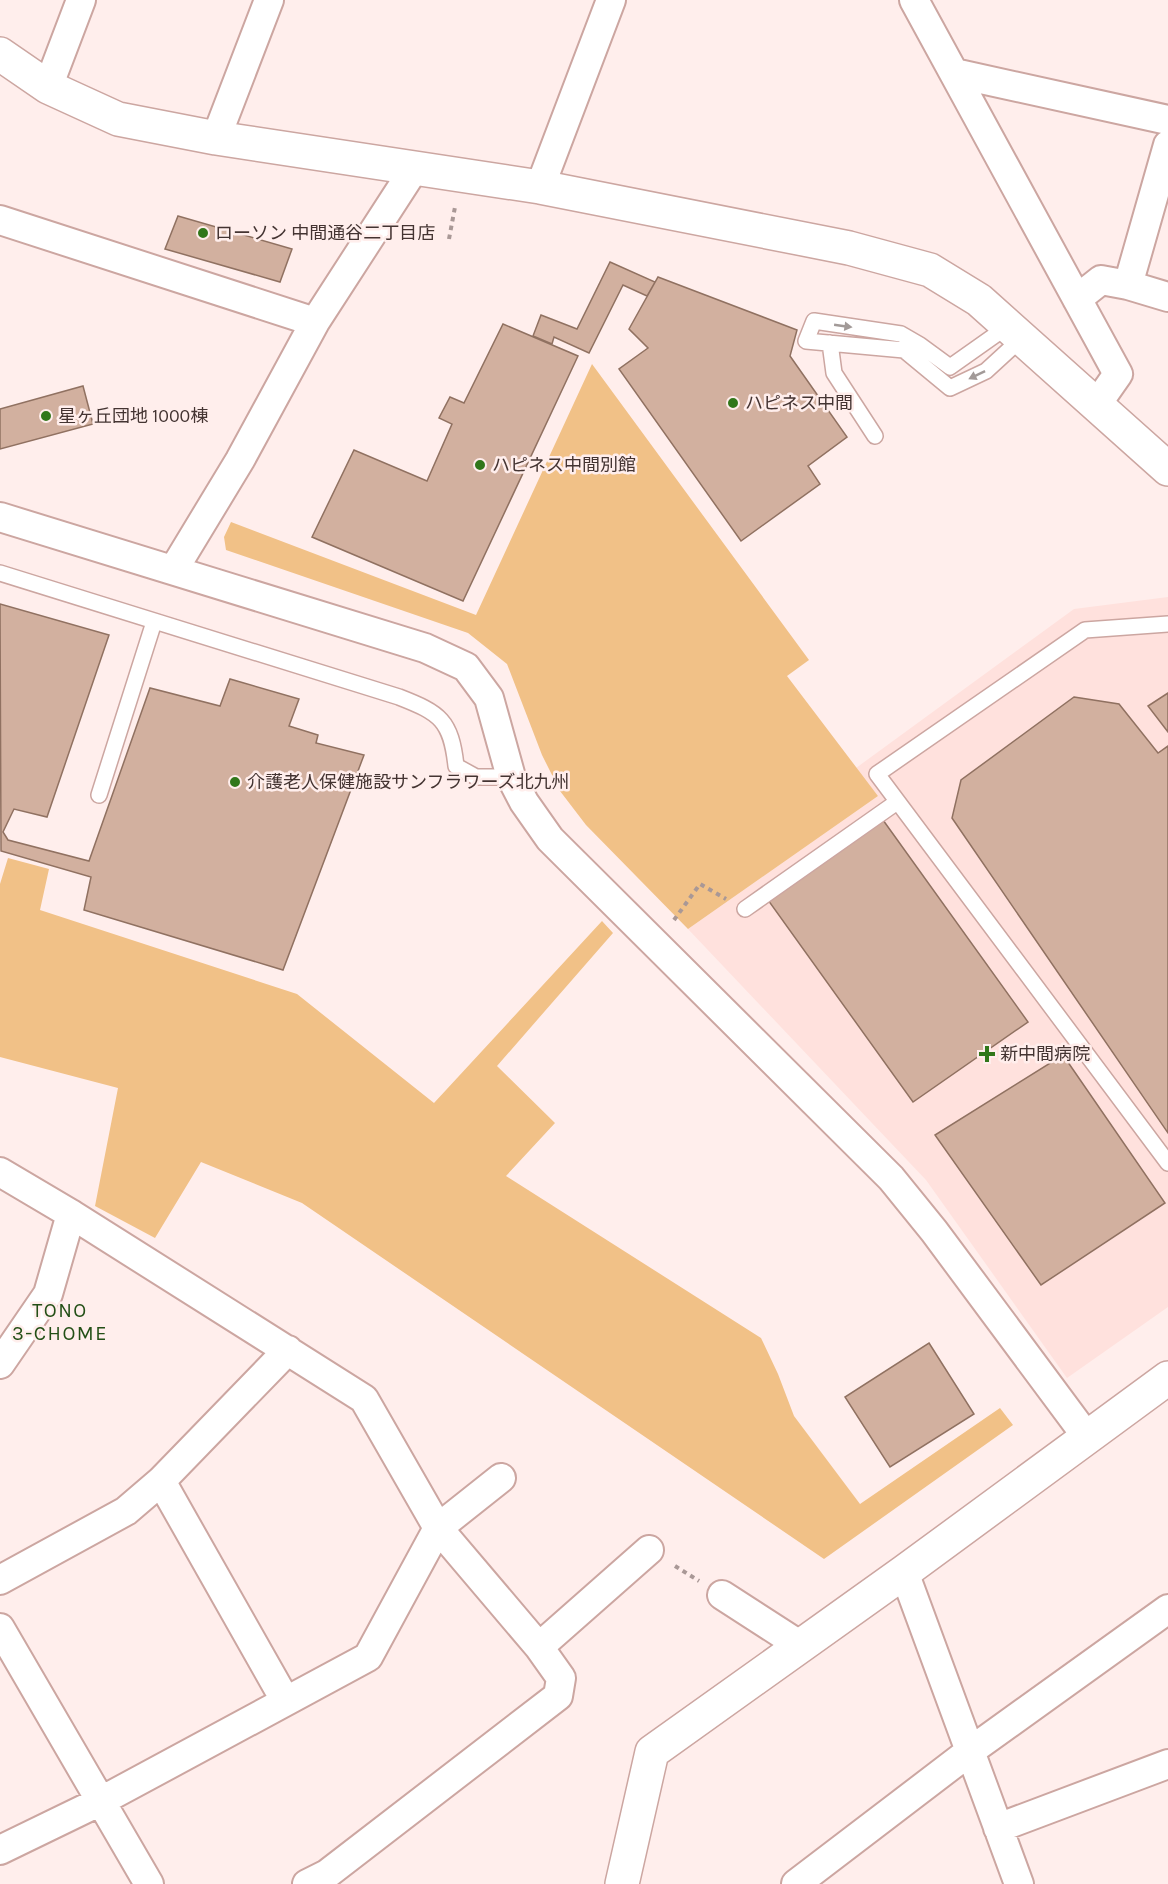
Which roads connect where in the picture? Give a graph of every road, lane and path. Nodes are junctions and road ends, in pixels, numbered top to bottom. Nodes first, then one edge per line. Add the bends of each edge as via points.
1 (81, 0) edge
2 (269, 0) edge
3 (610, 0) edge
4 (914, 0) edge
5 (0, 54) edge
6 (954, 73) junction
7 (48, 87) junction
8 (1168, 120) edge
9 (216, 138) junction
10 (1168, 145) edge
11 (414, 169) junction
12 (540, 187) junction
13 (0, 220) edge
14 (1128, 285) junction
15 (1168, 297) edge
16 (1077, 298) junction
17 (315, 322) junction
18 (1015, 332) junction
19 (830, 343) junction
20 (1097, 404) junction
21 (875, 436) dead end
22 (1168, 469) edge
23 (0, 518) edge
24 (174, 569) junction
25 (0, 573) edge
26 (154, 622) junction
27 (1168, 624) edge
28 (511, 777) junction
29 (99, 795) dead end
30 (897, 802) junction
31 (745, 909) joint
32 (656, 944) junction
33 (1168, 1163) edge
34 (0, 1172) edge
35 (71, 1214) junction
36 (288, 1350) junction
37 (0, 1364) edge
38 (1168, 1378) edge
39 (1087, 1437) junction
40 (501, 1478) dead end
41 (161, 1481) junction
42 (438, 1528) junction
43 (649, 1550) joint
44 (904, 1572) junction
45 (0, 1580) edge
46 (722, 1595) joint
47 (1168, 1609) edge
48 (0, 1628) edge
49 (801, 1646) junction
50 (539, 1647) junction
51 (285, 1700) junction
52 (969, 1752) junction
53 (1168, 1764) edge
54 (101, 1801) junction
55 (998, 1828) junction
56 (0, 1850) edge
57 (822, 1874) edge
58 (149, 1884) edge
59 (307, 1884) edge
60 (622, 1884) edge
61 (796, 1884) edge
62 (1019, 1884) edge

1 - 7 street
2 - 9 street
3 - 12 street
4 - 6 street
5 - 7 street
6 - 8 street
6 - 16 street
7 - 9 street via 118,119
9 - 11 street
10 - 14 street
11 - 12 street
11 - 17 street
12 - 18 street via 849,248 930,270 979,300
13 - 17 street
14 - 15 street
14 - 16 street via 1101,280
16 - 20 street via 1118,374
17 - 24 street via 240,460
18 -> 19 lane via 986,371 950,388 904,350
19 -> 18 lane via 806,341 814,321 901,334 950,367
18 - 20 street
19 - 21 lane via 834,373
20 - 22 street
23 - 24 street
24 - 28 street via 425,648 466,667 489,698
25 - 26 lane
26 - 28 lane via 430,709 445,723 454,746 456,766 476,777
26 - 29 lane
27 - 30 lane via 1085,630 877,774
28 - 32 street via 550,838
30 - 31 lane
30 - 33 lane
31 - 32 path via 700,884
32 - 39 street via 891,1178
34 - 35 street
35 - 36 street
35 - 37 street via 48,1294
36 - 41 street
36 - 42 street via 364,1399
38 - 39 street
39 - 44 street
40 - 42 street
41 - 45 street via 126,1511
41 - 51 street
42 - 50 street
42 - 51 street via 368,1657
43 - 46 path
43 - 50 street
44 - 49 street
44 - 52 street
46 - 49 street
47 - 52 street
48 - 54 street
49 - 60 street via 652,1752
50 - 59 street via 561,1678 558,1696 327,1874
51 - 54 street
52 - 55 street
52 - 57 street
53 - 55 street
54 - 56 street
54 - 58 street
55 - 62 street
57 - 61 street

